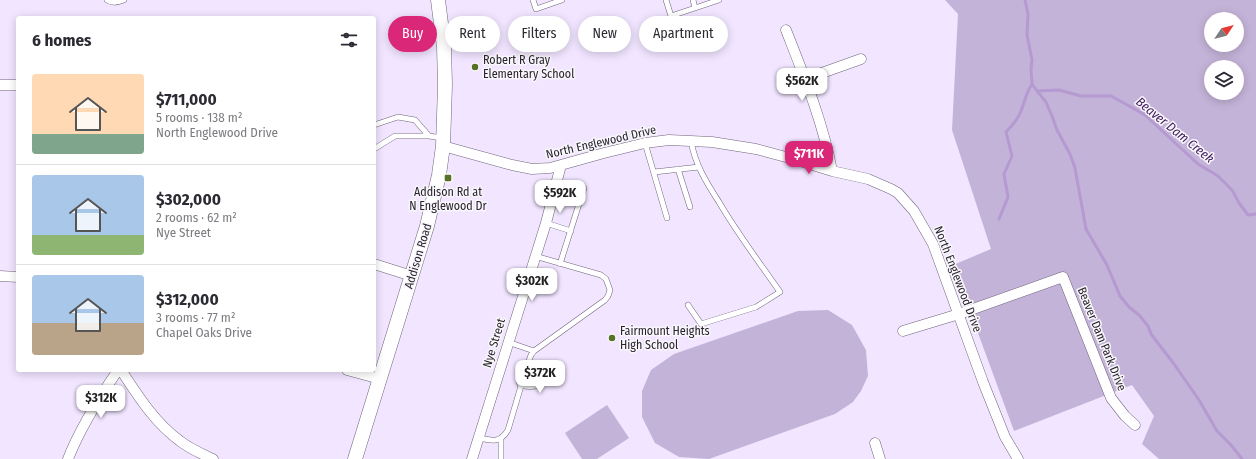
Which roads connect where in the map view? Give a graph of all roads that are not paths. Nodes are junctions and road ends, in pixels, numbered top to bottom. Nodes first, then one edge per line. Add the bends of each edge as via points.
1 (107, 0) edge
2 (124, 0) edge
3 (438, 0) edge
4 (533, 0) edge
5 (562, 0) edge
6 (666, 0) edge
7 (692, 0) edge
8 (719, 0) edge
9 (695, 8) junction
10 (786, 30) dead end
11 (861, 59) dead end
12 (805, 79) junction
13 (16, 84) edge
14 (0, 86) edge
15 (376, 124) edge
16 (429, 136) junction
17 (691, 140) junction
18 (443, 142) junction
19 (645, 143) junction
20 (376, 148) edge
21 (561, 165) junction
22 (698, 167) junction
23 (678, 169) junction
24 (832, 171) junction
25 (654, 172) junction
26 (584, 188) dead end
27 (690, 207) dead end
28 (667, 218) dead end
29 (546, 223) junction
30 (571, 231) junction
31 (535, 256) junction
32 (560, 264) junction
33 (376, 265) edge
34 (0, 276) edge
35 (412, 276) junction
36 (16, 277) edge
37 (688, 305) dead end
38 (959, 314) junction
39 (903, 331) dead end
40 (508, 342) junction
41 (534, 351) junction
42 (117, 372) edge
43 (120, 372) edge
44 (354, 372) edge
45 (551, 374) dead end
46 (380, 379) junction
47 (522, 383) junction
48 (1136, 425) dead end
49 (479, 438) junction
50 (501, 439) junction
51 (875, 443) dead end
52 (68, 459) edge
53 (213, 459) edge
54 (355, 459) edge
55 (472, 459) edge
56 (501, 459) edge
57 (880, 459) edge
58 (1018, 459) edge

1 - 2 lane via 110,3
3 - 18 street, Addison Road via 444,50
4 - 5 lane via 536,8
6 - 9 lane via 671,16
7 - 9 lane
8 - 9 lane
10 - 12 street
11 - 12 street
12 - 24 street via 824,136
13 - 14 street
15 - 16 lane via 398,117 415,120
16 - 18 lane
16 - 20 lane via 395,136
17 - 19 street, North Englewood Drive
17 - 22 lane
17 - 24 street, North Englewood Drive via 756,149
18 - 21 street, North Englewood Drive via 523,168 541,169
18 - 35 street, Addison Road via 434,201
19 - 21 street, North Englewood Drive
19 - 25 lane
21 - 29 street, Nye Street
22 - 23 lane
22 - 37 lane via 730,220 780,292 756,307 702,324
23 - 25 lane
23 - 27 lane
24 - 38 street, North Englewood Drive via 868,179 903,198 922,223 933,244
25 - 28 lane
26 - 30 lane
29 - 30 lane
29 - 31 street, Nye Street
30 - 32 lane
31 - 32 lane
31 - 40 street, Nye Street
32 - 41 lane via 601,275 610,290 608,296 596,308
33 - 35 street
34 - 36 street
35 - 46 street, Addison Road
38 - 39 street
38 - 48 street, Beaver Dam Park Drive via 1063,277 1108,392 1117,406
38 - 58 street, North Englewood Drive via 995,413
40 - 41 lane
40 - 49 street, Nye Street
41 - 47 lane
42 - 52 street via 75,441
43 - 53 street via 159,423 181,442
44 - 46 street
45 - 47 street via 537,384
46 - 54 street, Addison Road
47 - 50 lane via 508,430
49 - 50 lane via 494,441
49 - 55 street, Nye Street
50 - 56 lane
51 - 57 street

